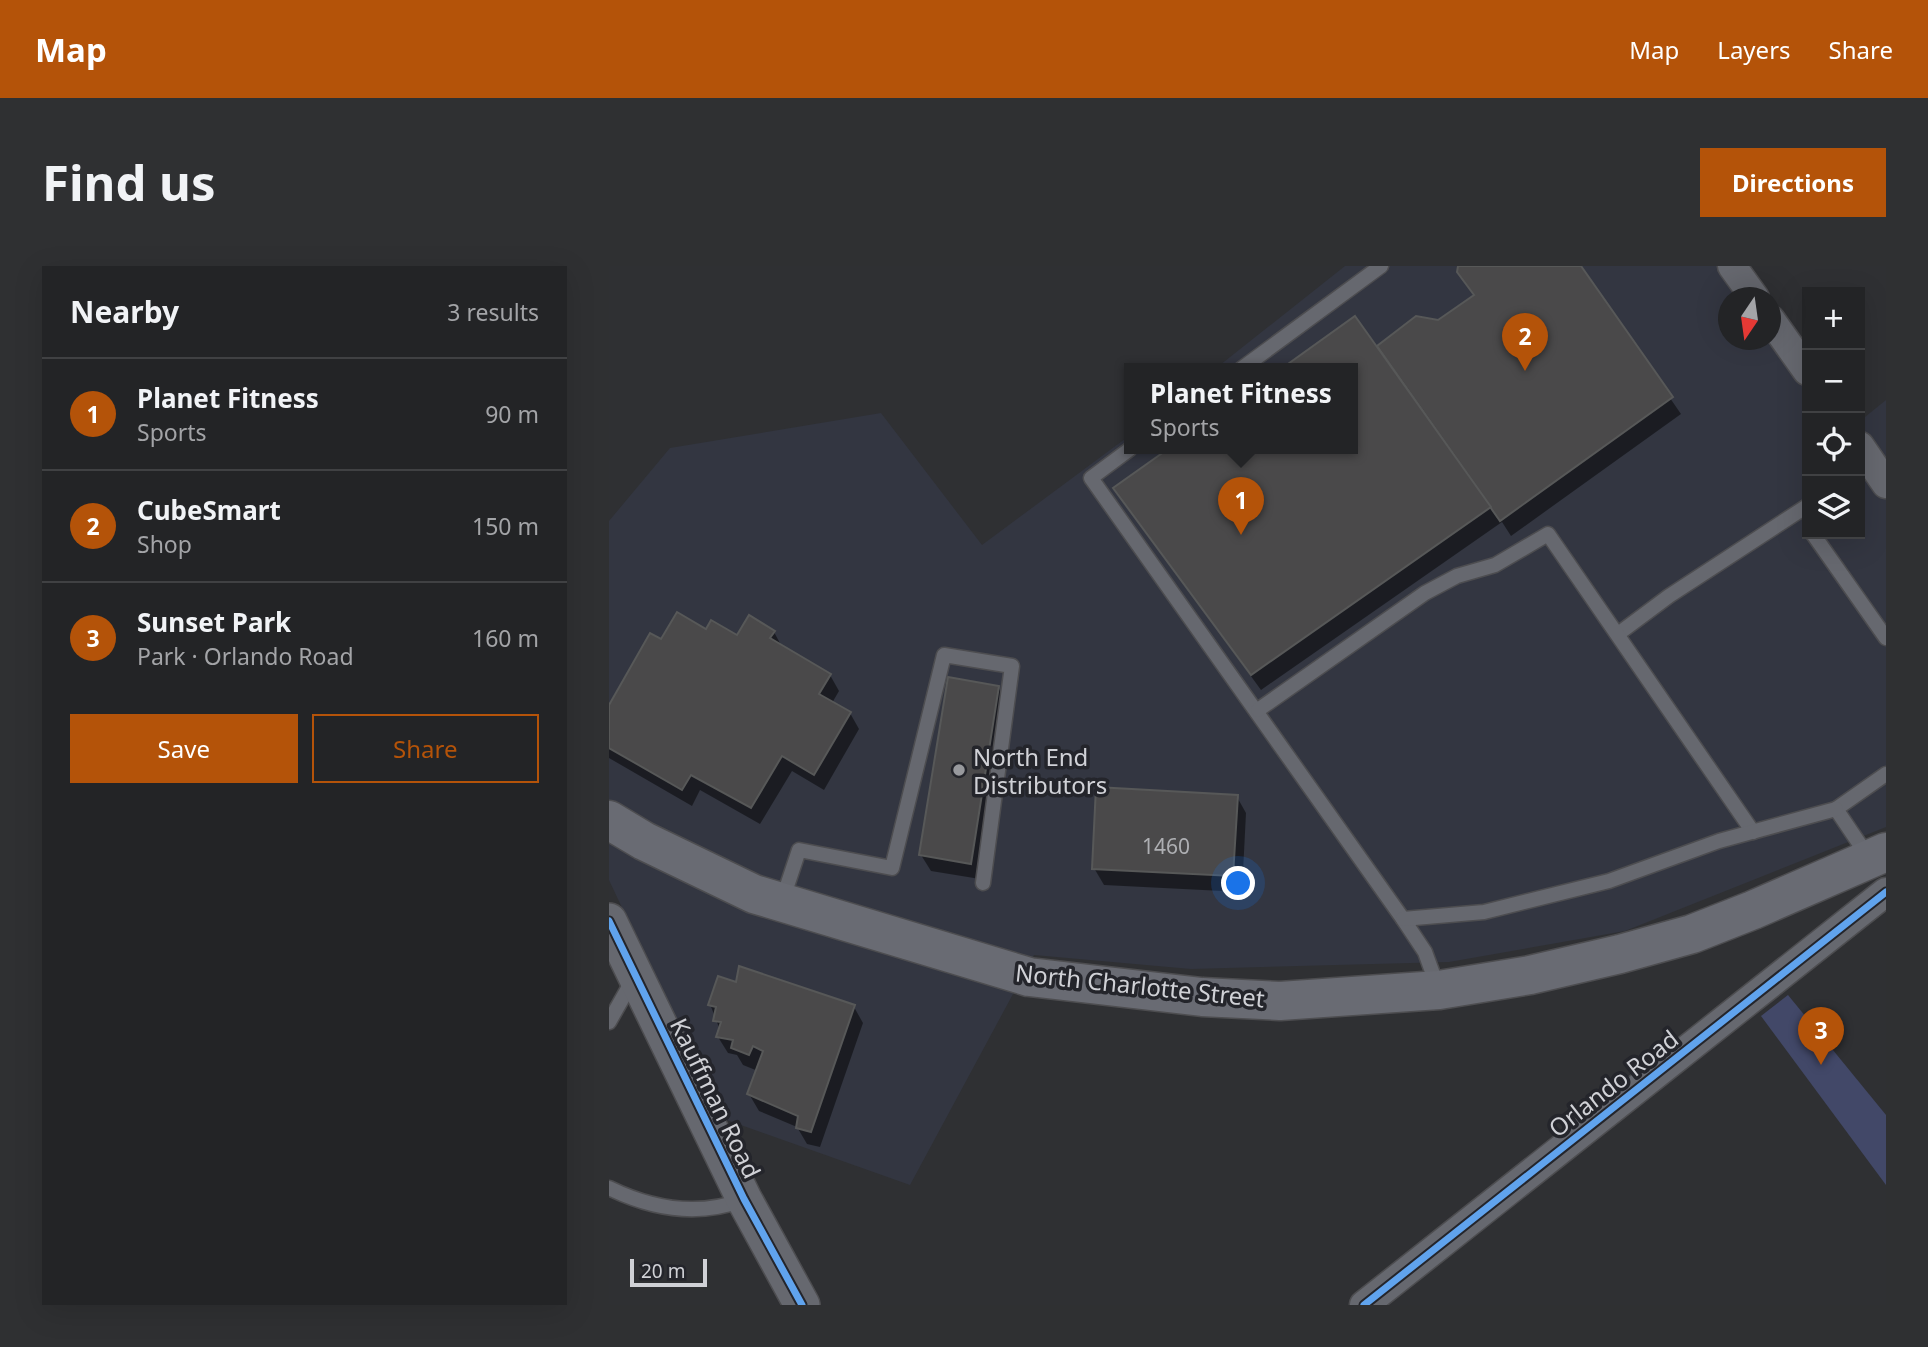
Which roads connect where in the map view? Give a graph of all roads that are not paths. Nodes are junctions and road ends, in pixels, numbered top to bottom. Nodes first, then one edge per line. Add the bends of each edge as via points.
1 (1381, 266) edge
2 (1732, 266) edge
3 (1747, 287) edge
4 (1781, 335) edge
5 (1249, 363) edge
6 (1802, 364) edge
7 (1124, 454) edge
8 (1802, 510) edge
9 (1817, 539) edge
10 (1618, 634) junction
11 (1886, 638) edge
12 (1258, 710) junction
13 (1886, 774) edge
14 (1836, 809) junction
15 (609, 820) edge
16 (1753, 832) junction
17 (1881, 868) edge
18 (983, 883) dead end
19 (782, 903) junction
20 (1403, 919) junction
21 (609, 921) edge
22 (634, 978) junction
23 (1439, 990) junction
24 (609, 1022) edge
25 (609, 1188) edge
26 (744, 1199) junction
27 (797, 1298) edge
28 (1364, 1305) edge

1 - 5 lane
2 - 3 street
4 - 6 street
7 - 12 lane via 1091,478
8 - 10 lane
9 - 11 lane
10 - 12 lane via 1548,534 1495,565 1457,576 1425,593
10 - 16 lane
12 - 20 lane
13 - 14 lane
14 - 16 lane
14 - 17 lane
15 - 19 main road, North Charlotte Street via 754,894
16 - 20 lane via 1609,881 1495,909
17 - 23 main road, North Charlotte Street via 1692,934 1531,975
17 - 28 street, Orlando Road
18 - 19 lane via 1012,666 944,655 892,868 799,850
19 - 23 main road, North Charlotte Street via 1029,977 1280,1001
20 - 23 lane via 1425,952
21 - 22 street, Kauffman Road
22 - 24 lane
22 - 26 street, Kauffman Road
25 - 26 lane via 638,1202 695,1211
26 - 27 street, Kauffman Road

